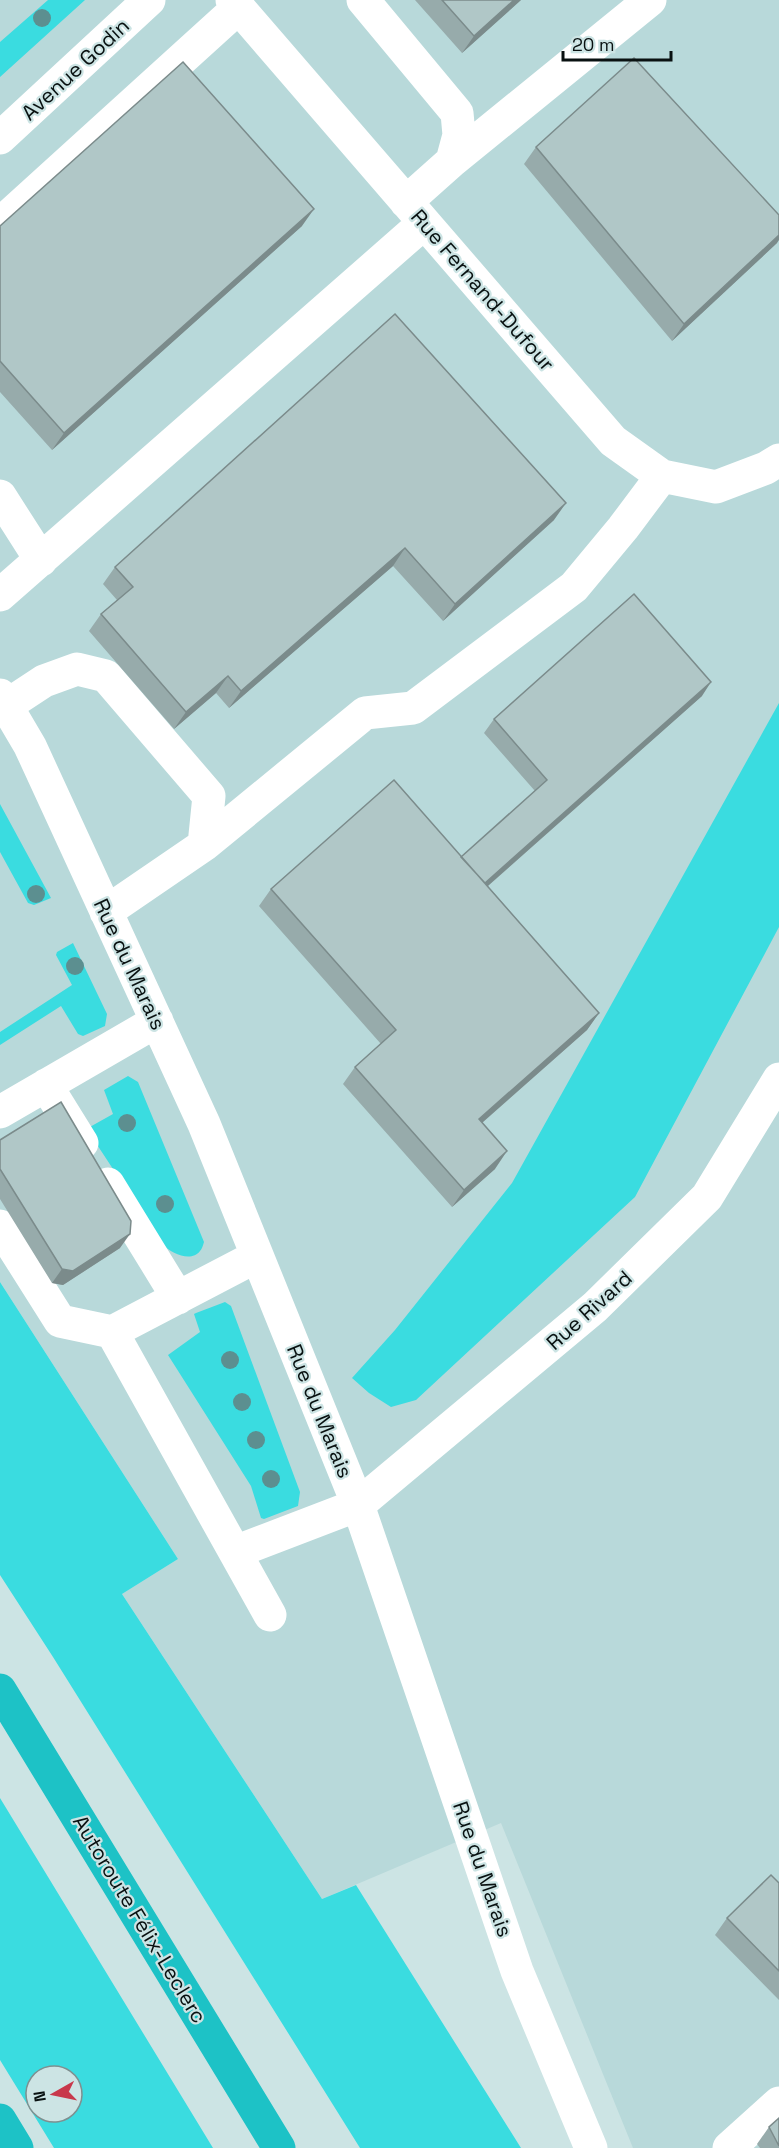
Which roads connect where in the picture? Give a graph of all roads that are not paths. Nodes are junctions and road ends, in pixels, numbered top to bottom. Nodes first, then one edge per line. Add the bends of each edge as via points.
1 (149, 0) edge
2 (363, 0) edge
3 (650, 0) edge
4 (236, 4) edge
5 (0, 138) edge
6 (452, 160) junction
7 (415, 213) junction
8 (0, 224) edge
9 (779, 460) edge
10 (662, 477) junction
11 (0, 496) edge
12 (41, 560) junction
13 (0, 596) edge
14 (3, 701) edge
15 (204, 845) junction
16 (106, 912) junction
17 (157, 1022) junction
18 (779, 1079) edge
19 (46, 1084) junction
20 (0, 1112) edge
21 (0, 1226) edge
22 (257, 1256) junction
23 (177, 1298) junction
24 (112, 1332) junction
25 (358, 1505) junction
26 (235, 1552) junction
27 (270, 1615) dead end
28 (0, 1690) edge
29 (779, 2103) edge
30 (0, 2120) edge
31 (17, 2148) edge
32 (279, 2148) edge
33 (591, 2148) edge
34 (729, 2148) edge

1 - 5 street, Avenue Godin
2 - 6 street via 457,113 459,135
3 - 6 street
4 - 7 street, Rue Fernand-Dufour
4 - 8 street
6 - 7 street
7 - 10 street, Rue Fernand-Dufour via 613,441
7 - 12 street
9 - 10 street, Rue Fernand-Dufour via 716,487
10 - 15 street via 574,587 413,708 365,713
11 - 12 street
12 - 13 street
14 - 15 street via 77,669 106,676 209,796
14 - 16 street, Rue du Marais via 30,746
15 - 16 street
16 - 17 street, Rue du Marais
17 - 19 street
17 - 22 street, Rue du Marais via 204,1124
18 - 25 street, Rue Rivard via 707,1197 595,1307
19 - 20 street
19 - 23 street
21 - 24 street via 60,1321
22 - 23 street
22 - 25 street, Rue du Marais
23 - 24 street
24 - 26 street
25 - 26 street, Rue Rivard
25 - 33 street, Rue du Marais via 517,1971
26 - 27 street
28 - 32 highway, Autoroute Félix-Leclerc
29 - 34 street
30 - 31 highway

